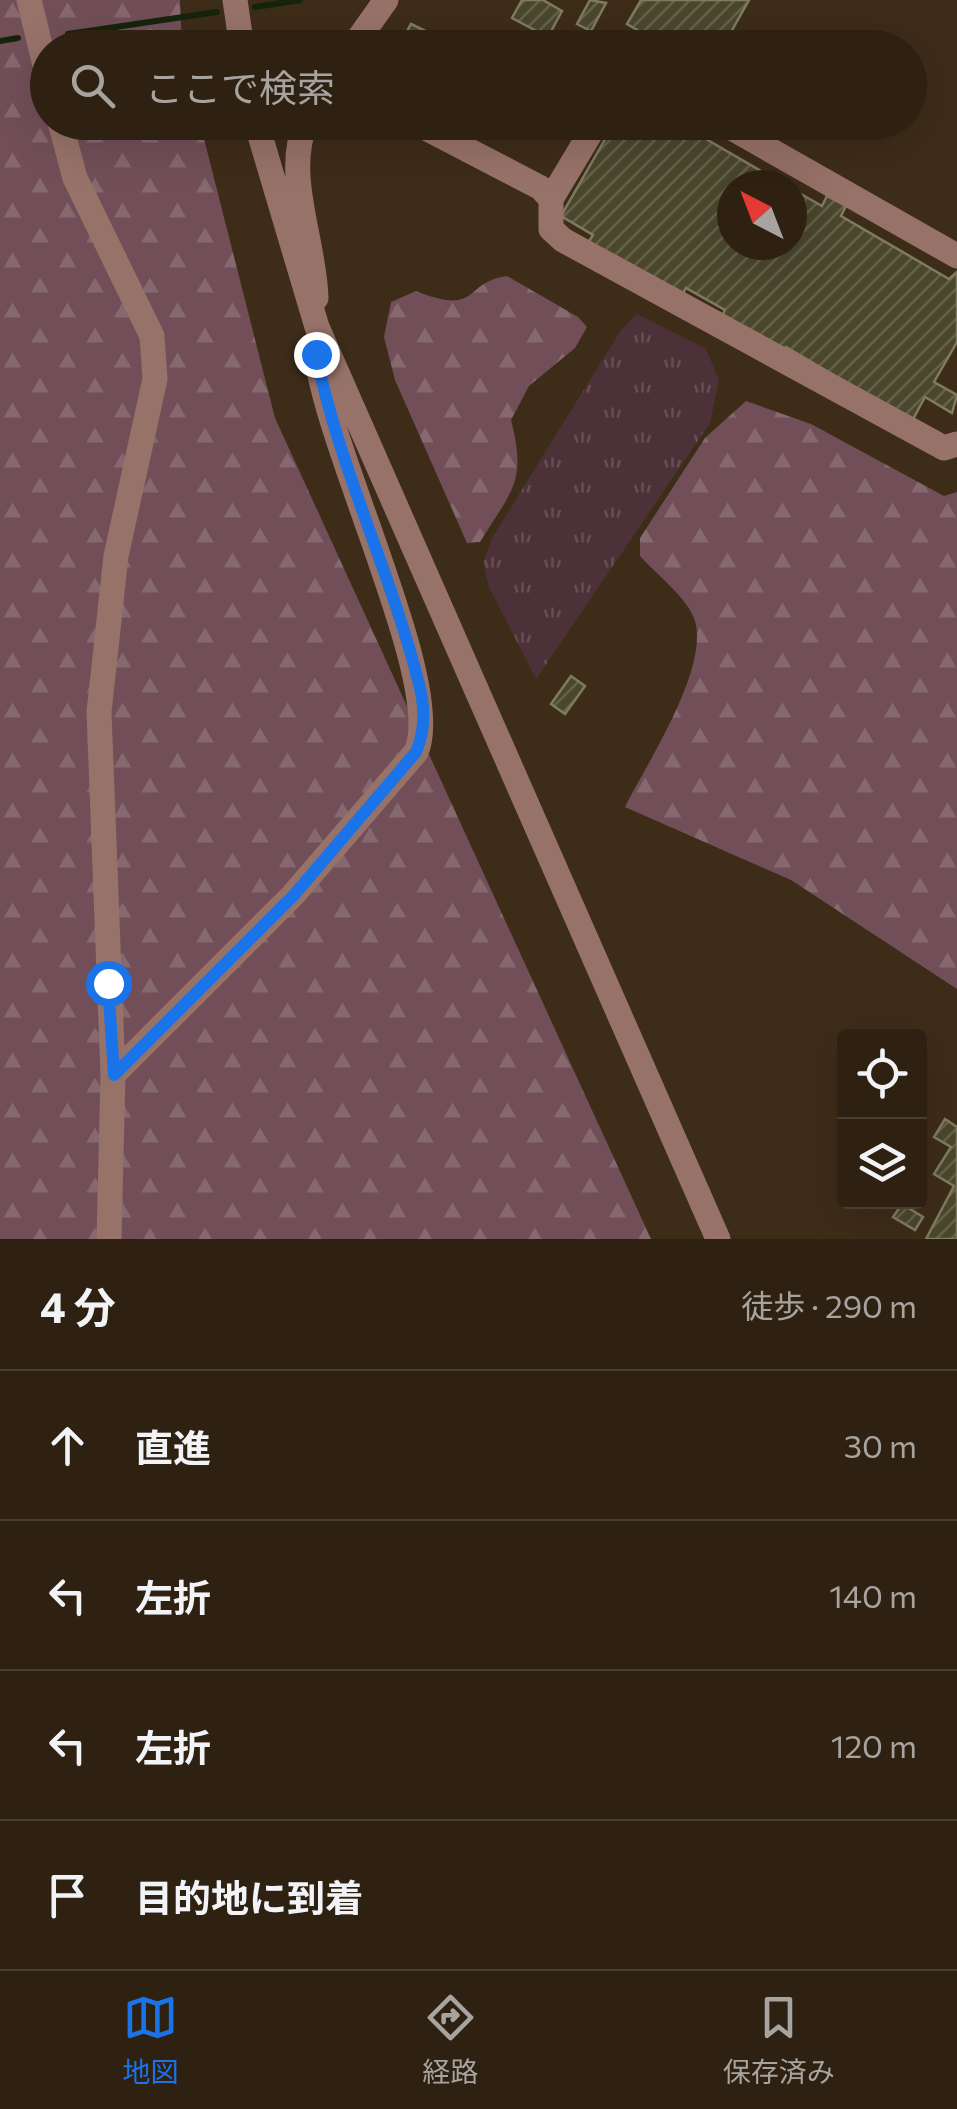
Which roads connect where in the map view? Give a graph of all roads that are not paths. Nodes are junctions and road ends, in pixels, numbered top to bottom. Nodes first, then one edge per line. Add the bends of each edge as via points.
1 (29, 0) edge
2 (235, 0) edge
3 (386, 0) edge
4 (36, 30) edge
5 (239, 30) edge
6 (365, 30) edge
7 (65, 140) edge
8 (261, 140) edge
9 (299, 140) edge
10 (449, 140) edge
11 (586, 140) edge
12 (752, 140) edge
13 (551, 198) junction
14 (957, 256) edge
15 (317, 327) junction
16 (957, 444) edge
17 (114, 1075) junction
18 (109, 1239) edge
19 (718, 1239) edge

1 - 4 street
2 - 5 street
3 - 6 street
7 - 17 street via 76,178 152,336 155,379 116,556 99,712
8 - 15 street
9 - 15 street via 298,178 316,262
10 - 13 street
11 - 13 street
12 - 14 street
13 - 16 street via 551,228 563,240 944,448
15 - 17 street via 328,415 420,686 422,738 294,895
15 - 19 street
17 - 18 street

